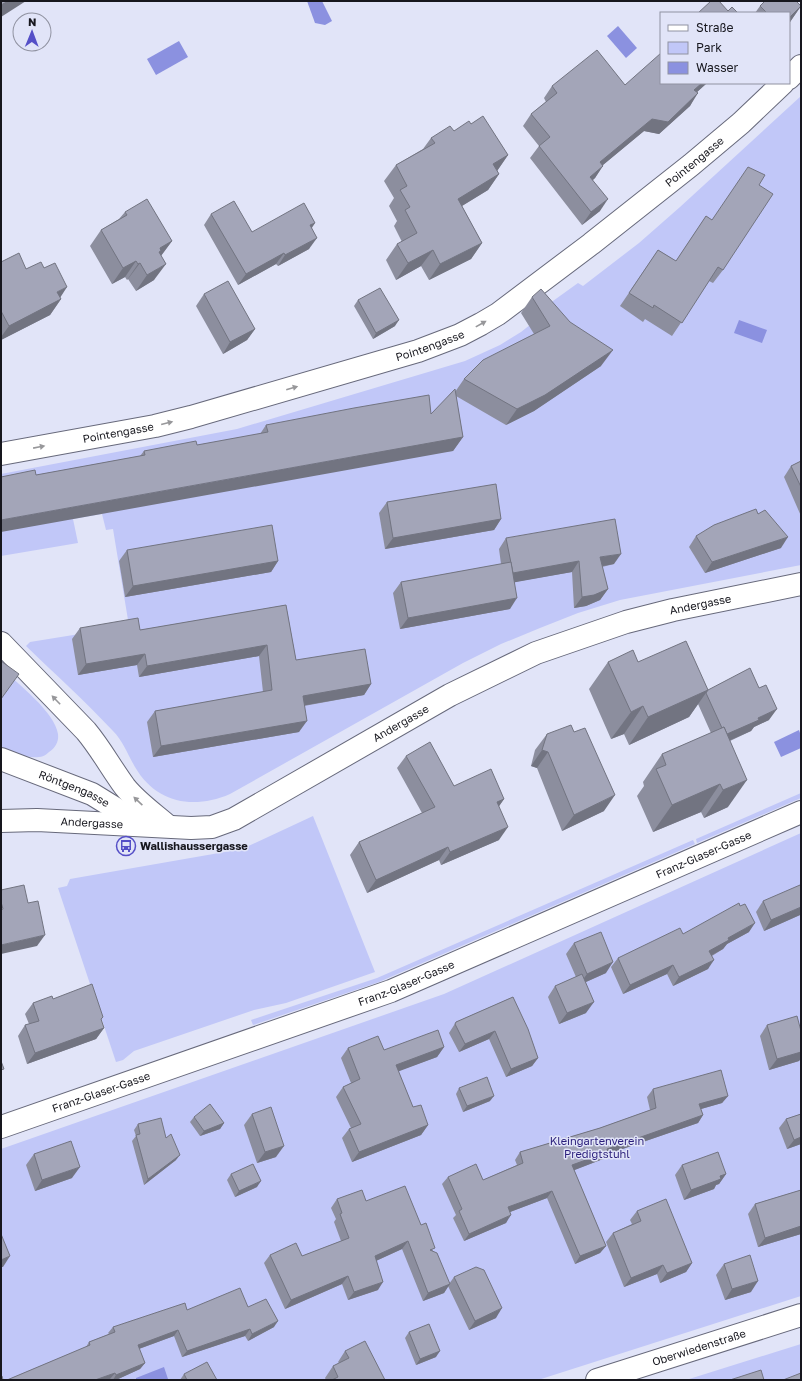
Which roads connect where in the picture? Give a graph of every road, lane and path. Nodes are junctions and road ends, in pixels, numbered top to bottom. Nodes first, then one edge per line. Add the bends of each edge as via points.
1 (801, 66) edge
2 (790, 77) edge
3 (782, 84) edge
4 (1, 454) edge
5 (801, 584) edge
6 (1, 644) edge
7 (1, 759) edge
8 (801, 812) edge
9 (1, 822) edge
10 (168, 826) junction
11 (1, 1127) edge
12 (801, 1315) edge
13 (597, 1380) edge

1 - 2 street
4 -> 3 street, Pointengasse via 191,417 418,351 460,335 498,314 597,239 691,165
5 - 10 street, Andergasse via 626,622 536,653 450,695 234,819 212,827
10 -> 6 street via 137,801 99,746
7 - 10 street, Röntgengasse via 92,794 131,818
8 - 11 street, Franz-Glaser-Gasse via 391,991
9 - 10 street, Andergasse via 37,820
12 - 13 street, Oberwiedenstraße

